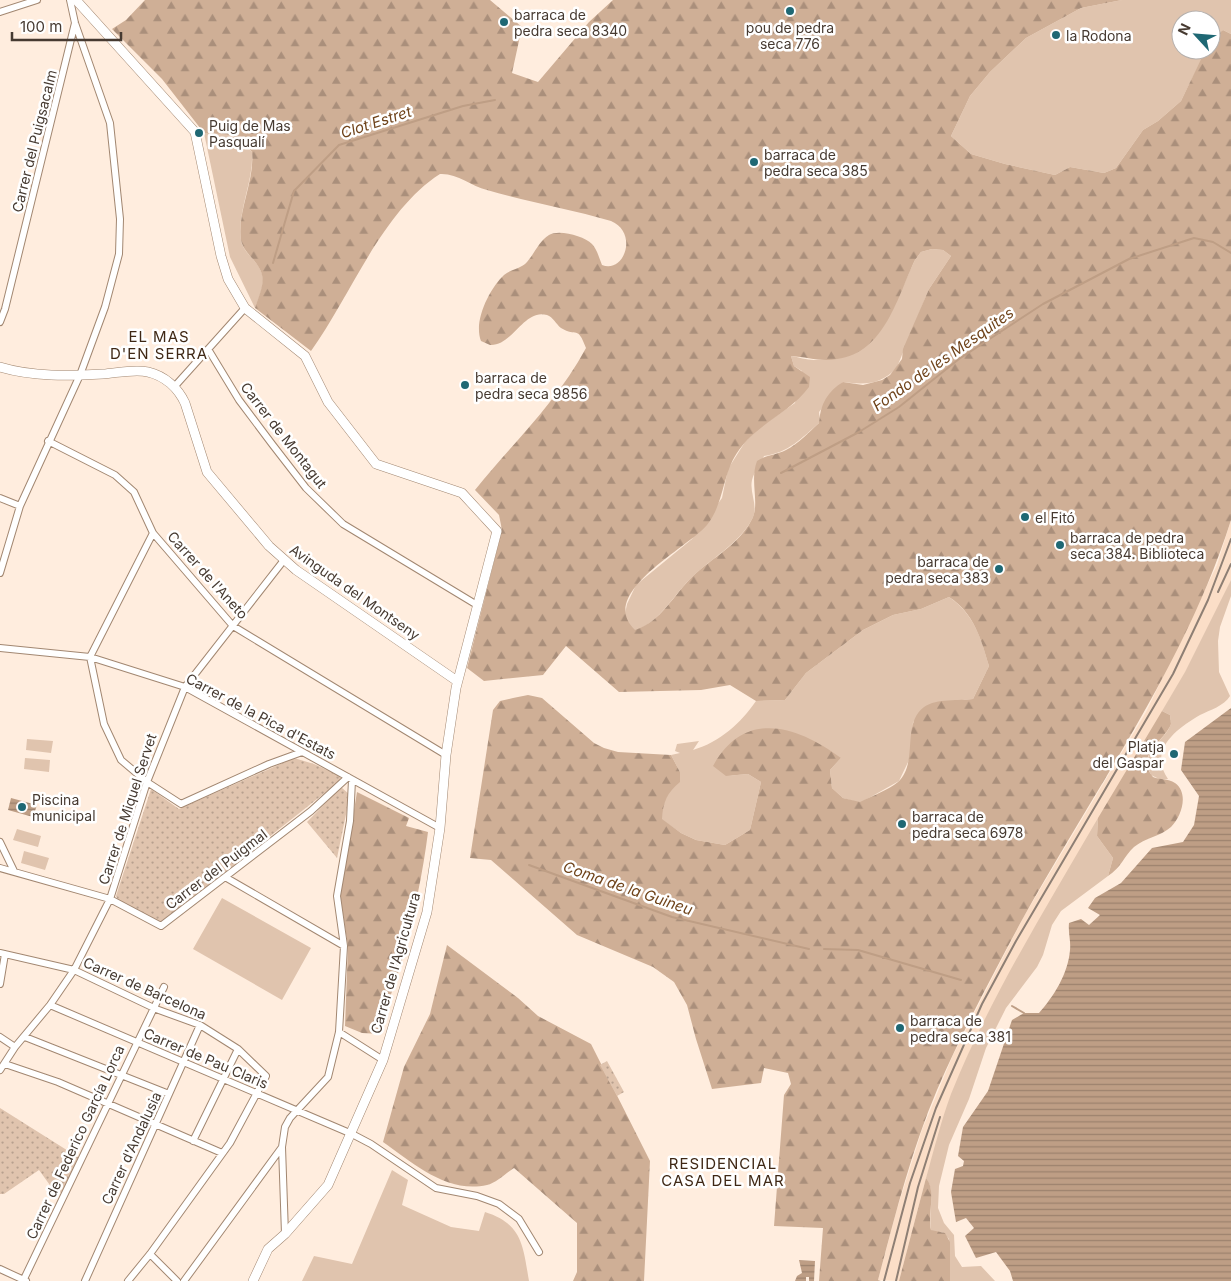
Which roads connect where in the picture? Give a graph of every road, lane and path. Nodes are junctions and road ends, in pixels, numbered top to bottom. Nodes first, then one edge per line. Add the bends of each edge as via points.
1 (37, 0) edge
2 (70, 0) edge
3 (76, 0) edge
4 (1, 14) edge
5 (76, 23) junction
6 (245, 308) junction
7 (0, 322) edge
8 (208, 349) junction
9 (0, 367) edge
10 (80, 375) junction
11 (175, 386) junction
12 (48, 441) junction
13 (0, 498) edge
14 (20, 506) junction
15 (153, 533) junction
16 (284, 560) junction
17 (0, 573) edge
18 (477, 605) junction
19 (233, 626) junction
20 (0, 648) edge
21 (90, 657) junction
22 (457, 681) junction
23 (185, 687) junction
24 (302, 752) junction
25 (446, 755) junction
26 (350, 778) junction
27 (148, 782) junction
28 (440, 828) junction
29 (0, 842) edge
30 (0, 868) edge
31 (14, 871) junction
32 (225, 877) junction
33 (110, 899) junction
34 (344, 946) junction
35 (3, 954) edge
36 (74, 970) junction
37 (0, 984) edge
38 (164, 987) dead end
39 (50, 1005) junction
40 (154, 1008) junction
41 (200, 1025) junction
42 (339, 1032) junction
43 (0, 1037) edge
44 (25, 1037) junction
45 (136, 1042) junction
46 (15, 1047) junction
47 (238, 1049) junction
48 (383, 1060) junction
49 (183, 1063) junction
50 (5, 1064) junction
51 (0, 1070) edge
52 (121, 1075) junction
53 (224, 1078) junction
54 (169, 1094) junction
55 (258, 1094) junction
56 (108, 1104) junction
57 (296, 1110) junction
58 (156, 1123) junction
59 (352, 1134) junction
60 (193, 1141) junction
61 (282, 1147) junction
62 (222, 1153) junction
63 (285, 1234) junction
64 (539, 1252) dead end
65 (150, 1254) junction
66 (0, 1269) edge
67 (24, 1281) edge
68 (85, 1281) edge
69 (128, 1281) edge
70 (177, 1281) edge
71 (184, 1281) edge
72 (253, 1281) edge

1 - 4 street
2 - 5 street
3 - 6 street via 195,132 221,256 228,279
5 - 7 street, Carrer del Puigsacalm
5 - 10 street via 110,123 120,219 117,263
6 - 8 street
6 - 18 street, Carrer de l'Agricultura via 305,356 328,402 376,464 462,492 497,531
8 - 11 street
8 - 18 street, Carrer de Montagut via 239,400 272,444 306,488 343,524
9 - 10 street via 32,374
10 - 11 street via 145,372
10 - 12 street
11 - 16 street, Avinguda del Montseny via 185,403 207,472
12 - 14 street
12 - 15 street, Carrer de l'Aneto via 115,475 134,492
13 - 14 street
14 - 17 street
15 - 19 street, Carrer de l'Aneto
15 - 21 street
16 - 19 street, Carrer de Miquel Servet
16 - 22 street, Avinguda del Montseny
18 - 22 street, Carrer de l'Agricultura
19 - 23 street, Carrer de Miquel Servet
19 - 25 street, Carrer de l'Aneto
20 - 21 street, Carrer de la Pica d'Estats
21 - 23 street, Carrer de la Pica d'Estats
21 - 27 street via 104,724 121,760
22 - 25 street, Carrer de l'Agricultura
23 - 24 street, Carrer de la Pica d'Estats
23 - 27 street, Carrer de Miquel Servet
24 - 26 street, Carrer de la Pica d'Estats
24 - 27 street via 181,804
25 - 28 street, Carrer de l'Agricultura
26 - 28 street, Carrer de la Pica d'Estats
26 - 32 street, Carrer del Puigmal
26 - 34 street via 350,821 337,896
27 - 33 street, Carrer de Miquel Servet
28 - 48 street, Carrer de l'Agricultura via 427,912
29 - 31 street
30 - 31 street, Carrer del Puigmal
31 - 33 street, Carrer del Puigmal
32 - 33 street, Carrer del Puigmal via 161,926
32 - 34 street
33 - 36 street, Carrer de Miquel Servet
34 - 42 street
35 - 36 street, Carrer de Barcelona
35 - 37 street
36 - 39 street, Carrer de Miquel Servet
36 - 40 street, Carrer de Barcelona
38 - 40 street, Carrer de Federico García Lorca
39 - 44 street, Carrer de Miquel Servet
39 - 45 street, Carrer de Pau Claris
40 - 41 street, Carrer de Barcelona
40 - 45 street, Carrer de Federico García Lorca
41 - 47 street, Carrer de Barcelona
41 - 49 street, Carrer d'Andalusia
42 - 48 street
42 - 57 street via 328,1077
43 - 46 street
44 - 46 street, Carrer de Miquel Servet
44 - 52 street
45 - 49 street, Carrer de Pau Claris
45 - 52 street, Carrer de Federico García Lorca
46 - 50 street, Carrer de Miquel Servet
47 - 53 street
47 - 55 street, Carrer de Barcelona via 266,1076
48 - 59 street, Carrer de l'Agricultura
49 - 53 street, Carrer de Pau Claris
49 - 54 street, Carrer d'Andalusia
50 - 51 street, Carrer de Miquel Servet
50 - 56 street
52 - 54 street
52 - 56 street, Carrer de Federico García Lorca
53 - 55 street, Carrer de Pau Claris
53 - 60 street
54 - 58 street, Carrer d'Andalusia
55 - 57 street, Carrer de Pau Claris
55 - 62 street
56 - 58 street
56 - 67 street, Carrer de Federico García Lorca
57 - 59 street, Carrer de Pau Claris
57 - 61 street via 285,1127
58 - 60 street
58 - 68 street, Carrer d'Andalusia
59 - 63 street, Carrer de l'Agricultura via 328,1185
59 - 64 street, Carrer de Pau Claris via 436,1188 499,1204 520,1219
60 - 62 street
61 - 63 street
61 - 71 street
62 - 65 street
63 - 72 street, Carrer de l'Agricultura via 268,1249
65 - 69 street
65 - 70 street
66 - 67 street

